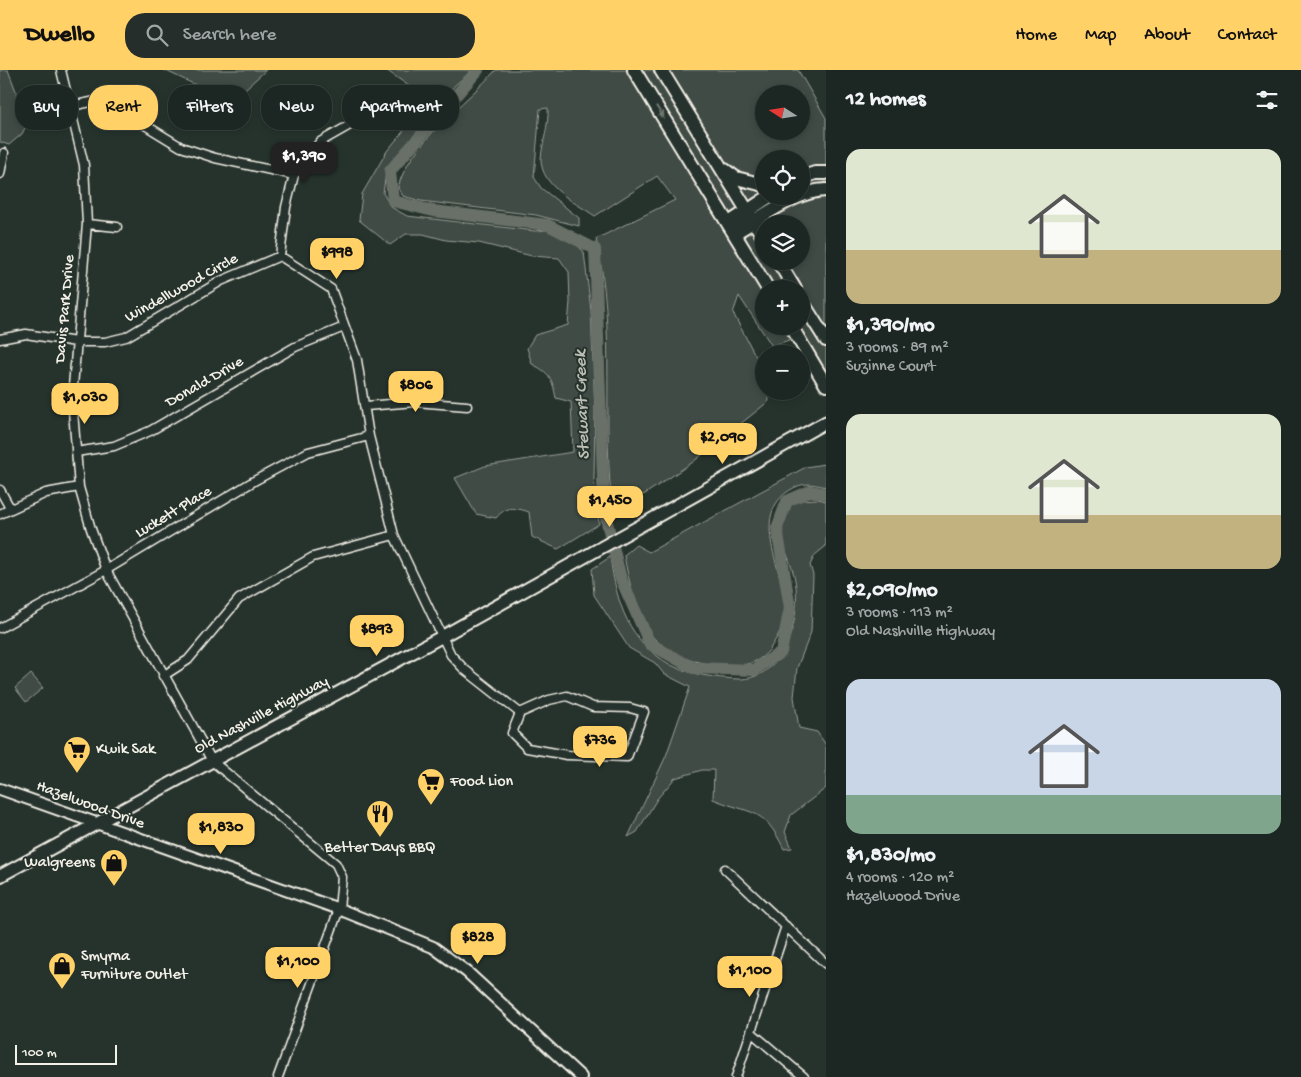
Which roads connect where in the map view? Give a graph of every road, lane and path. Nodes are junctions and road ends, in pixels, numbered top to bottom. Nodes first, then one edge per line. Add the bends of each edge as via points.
1 (61, 70) edge
2 (634, 70) edge
3 (660, 70) edge
4 (65, 85) edge
5 (78, 105) edge
6 (76, 130) edge
7 (342, 130) edge
8 (4, 152) dead end
9 (718, 164) junction
10 (826, 173) edge
11 (0, 174) edge
12 (294, 175) junction
13 (810, 175) edge
14 (755, 183) edge
15 (826, 190) edge
16 (810, 192) edge
17 (761, 205) edge
18 (781, 205) edge
19 (750, 216) junction
20 (87, 224) junction
21 (755, 224) edge
22 (117, 227) dead end
23 (732, 228) junction
24 (280, 256) junction
25 (763, 280) edge
26 (810, 305) edge
27 (810, 315) edge
28 (817, 326) junction
29 (344, 327) junction
30 (796, 335) edge
31 (0, 339) edge
32 (826, 340) edge
33 (76, 342) junction
34 (826, 385) edge
35 (366, 406) junction
36 (467, 406) dead end
37 (826, 422) edge
38 (369, 436) junction
39 (76, 452) junction
40 (79, 487) junction
41 (0, 490) edge
42 (10, 508) junction
43 (0, 514) edge
44 (394, 535) junction
45 (106, 570) junction
46 (0, 628) edge
47 (443, 636) junction
48 (163, 676) junction
49 (520, 713) junction
50 (212, 761) junction
51 (0, 789) edge
52 (94, 824) junction
53 (725, 870) dead end
54 (0, 876) edge
55 (339, 909) junction
56 (786, 926) junction
57 (826, 964) edge
58 (751, 1032) junction
59 (576, 1075) edge
60 (278, 1077) edge
61 (736, 1077) edge
62 (804, 1077) edge

1 - 4 street, Davis Park Drive
2 -> 23 main road
3 - 9 main road
5 - 12 street via 96,101 114,106 181,147
6 - 20 street, Davis Park Drive via 84,165
7 - 12 street via 320,142
8 - 11 street
9 - 14 main road via 736,178
9 - 19 main road
10 - 13 main road
12 - 24 street
15 - 16 main road
17 - 19 main road
18 - 19 main road
19 - 21 main road
19 - 23 main road
20 - 22 street
20 - 33 street, Davis Park Drive
23 - 25 main road
24 - 29 street via 331,290
24 - 33 street, Windellwood Circle via 221,281 126,337 105,342
26 - 28 main road
27 - 28 main road
28 - 32 main road
29 - 35 street via 357,360
29 - 39 street, Donald Drive via 295,347 150,431 114,446
30 - 34 main road
31 - 33 street, Windellwood Circle via 26,334
33 - 39 street, Davis Park Drive via 72,398
35 - 36 street via 415,402
35 - 38 street
37 - 47 main road, Old Nashville Highway
38 - 44 street
38 - 45 street, Luckett Place via 308,452
39 - 40 street, Davis Park Drive
40 - 42 street via 46,492
40 - 45 street, Davis Park Drive
41 - 42 street
42 - 43 street
44 - 47 street
44 - 48 street via 313,558 239,599 188,660
45 - 46 street, Luckett Place
45 - 48 street, Davis Park Drive
47 - 49 street via 451,655 464,669
47 - 50 main road, Old Nashville Highway
48 - 50 street, Davis Park Drive
49 - 49 street via 512,733 527,748 567,756 627,758 644,712 630,708 593,707 568,696 549,700
50 - 52 main road, Old Nashville Highway
50 - 55 street via 336,864 343,882
51 - 52 street, Hazelwood Drive
52 - 54 main road, Old Nashville Highway
52 - 55 street, Hazelwood Drive
53 - 56 street
55 - 59 street, Hazelwood Drive via 433,947 467,972
55 - 60 street
56 - 57 street
56 - 58 street
58 - 61 street
58 - 62 street

